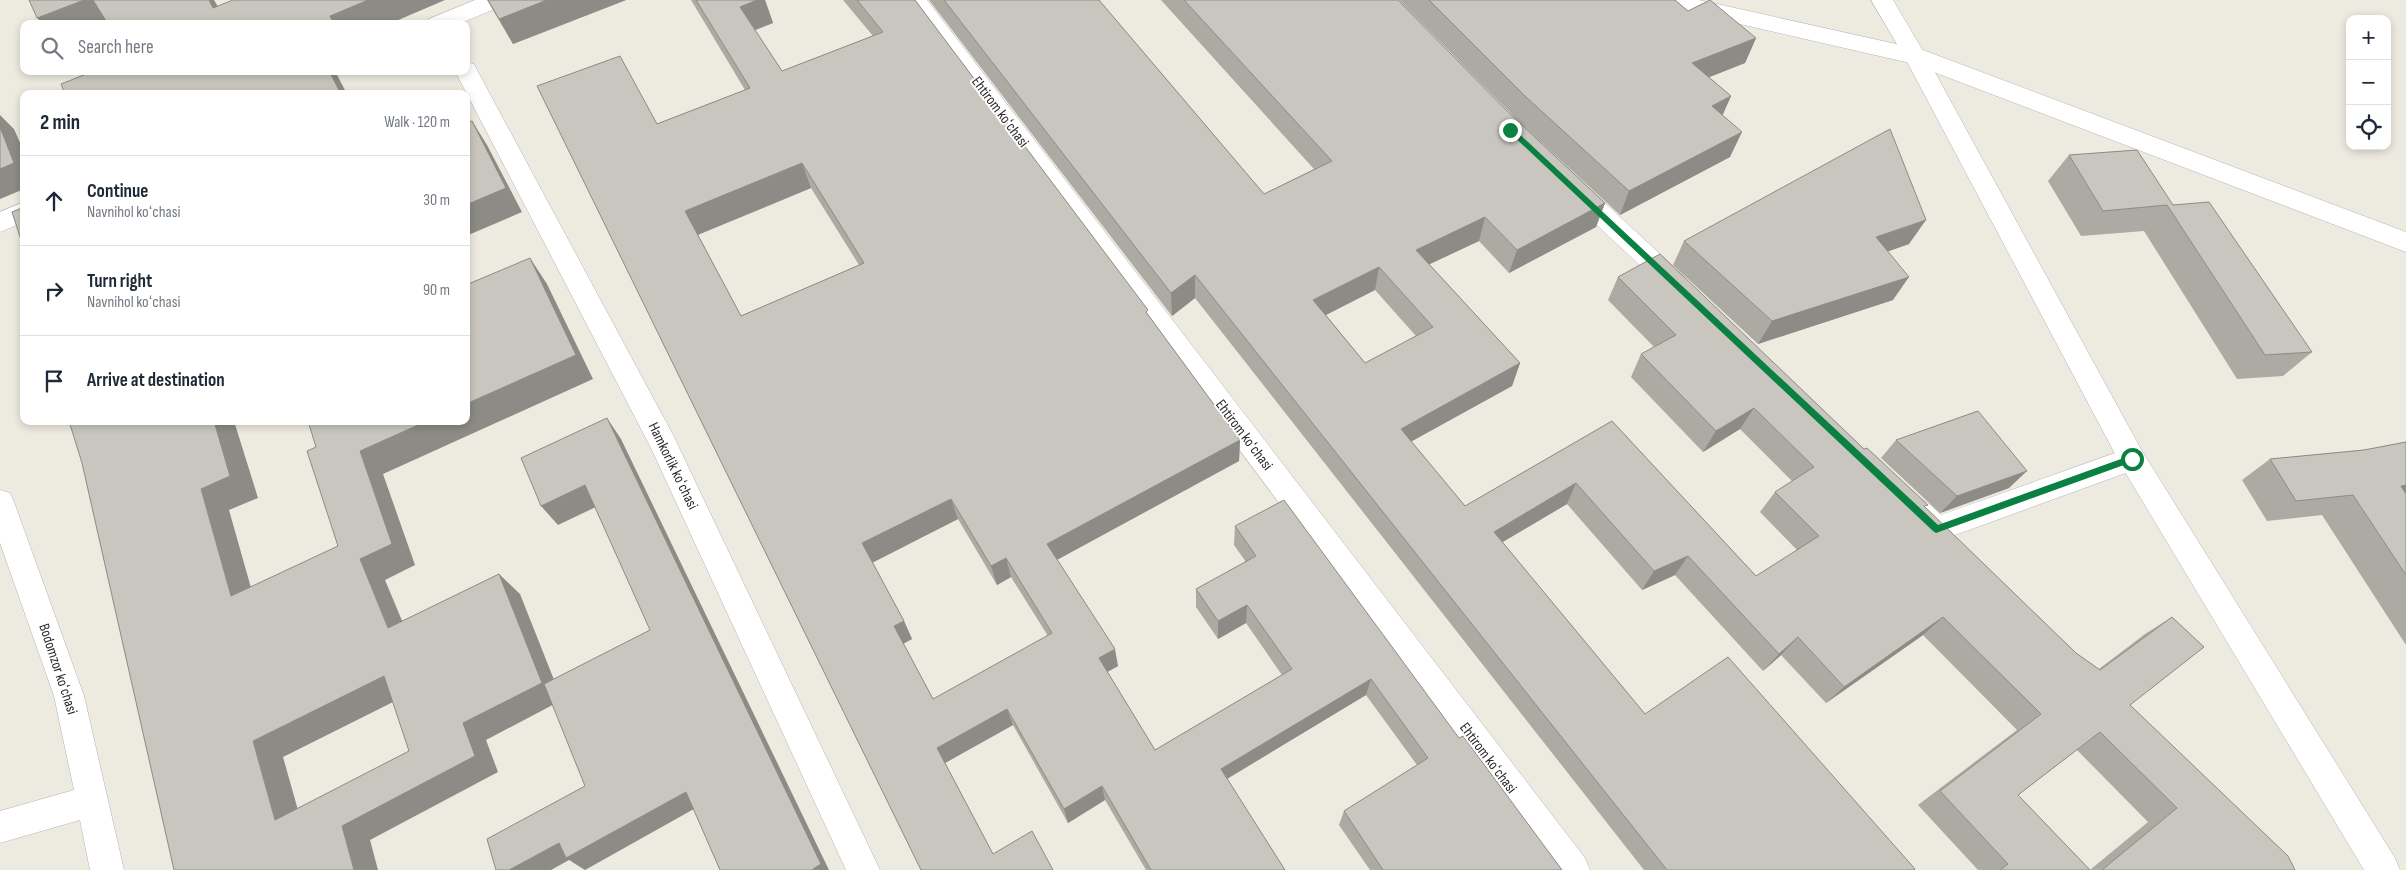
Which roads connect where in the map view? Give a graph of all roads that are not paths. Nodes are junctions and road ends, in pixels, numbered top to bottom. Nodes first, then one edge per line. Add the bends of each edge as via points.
1 (496, 0) edge
2 (915, 0) edge
3 (1666, 0) edge
4 (1882, 0) edge
5 (447, 20) edge
6 (1915, 56) junction
7 (469, 75) edge
8 (1554, 170) edge
9 (20, 214) edge
10 (0, 222) edge
11 (2406, 242) edge
12 (1691, 298) edge
13 (2132, 459) junction
14 (1900, 494) edge
15 (0, 502) edge
16 (92, 801) junction
17 (0, 827) edge
18 (107, 870) edge
19 (864, 870) edge
20 (1573, 870) edge
21 (2383, 870) edge

1 - 5 street
2 - 20 street, Ehtirom koʻchasi
3 - 6 street
4 - 6 street
6 - 11 street
6 - 13 street
7 - 19 street, Hamkorlik koʻchasi via 663,444
8 - 12 street
9 - 10 street
13 - 14 street via 1936,529
13 - 21 street
15 - 16 street, Bodomzor koʻchasi via 69,696
16 - 17 street
16 - 18 street, Bodomzor koʻchasi

